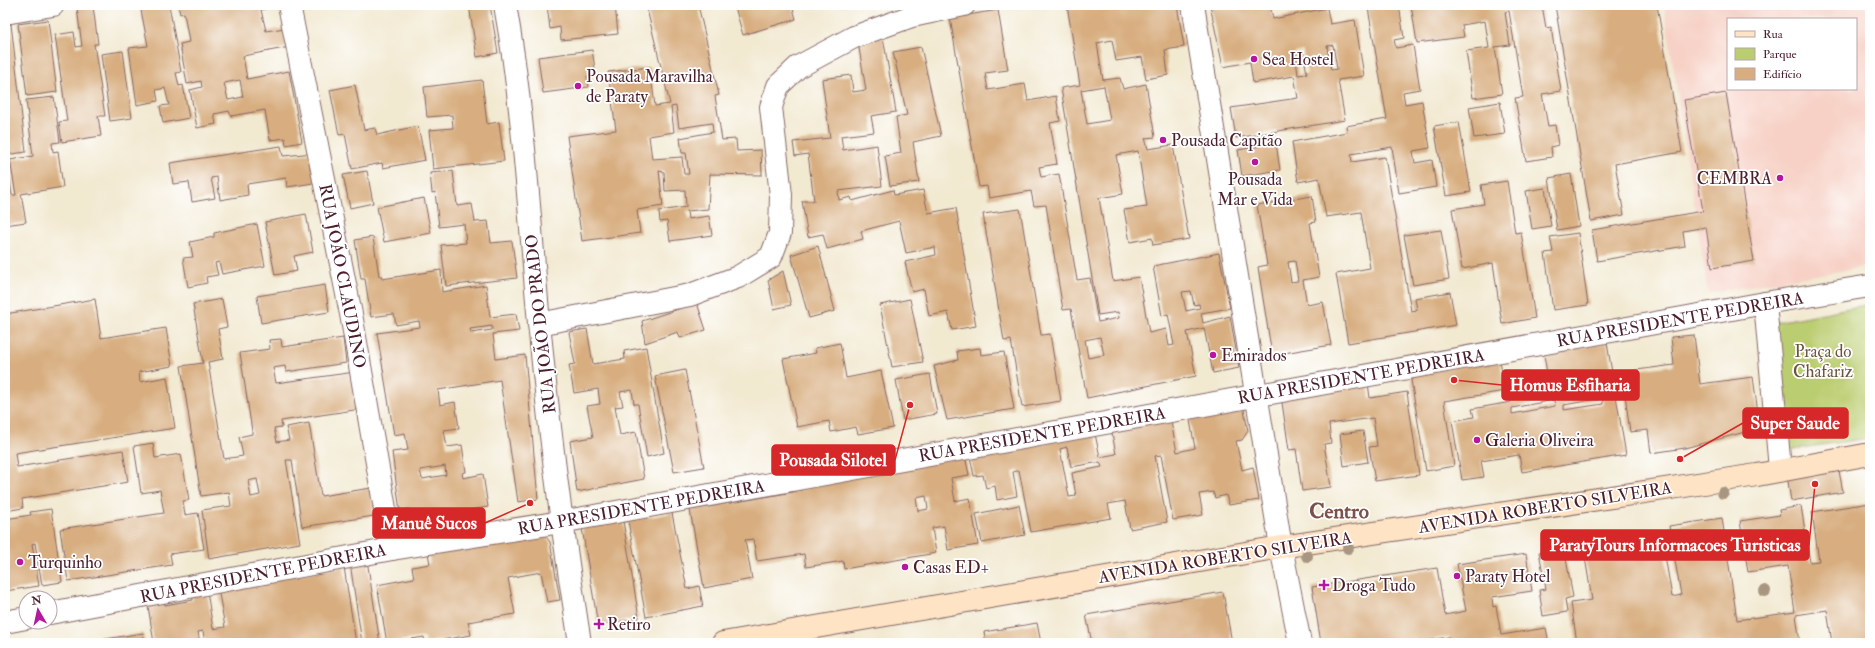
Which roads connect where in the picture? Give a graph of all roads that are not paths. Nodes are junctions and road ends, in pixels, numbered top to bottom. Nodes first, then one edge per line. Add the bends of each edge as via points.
1 (53, 5) edge
2 (289, 5) edge
3 (505, 5) edge
4 (964, 5) edge
5 (1193, 5) edge
6 (5, 13) edge
7 (1870, 286) edge
8 (1766, 303) junction
9 (539, 324) junction
10 (1257, 395) junction
11 (1870, 454) edge
12 (1780, 470) junction
13 (561, 522) junction
14 (1281, 547) junction
15 (392, 549) junction
16 (58, 612) edge
17 (18, 620) edge
18 (5, 622) edge
19 (580, 643) edge
20 (723, 643) edge
21 (1300, 643) edge

1 - 6 street
2 - 15 street, RUA JOÃO CLAUDINO via 352,314
3 - 9 street, RUA JOÃO DO PRADO via 522,123
4 - 9 street via 912,16 854,37 798,67 778,86 771,107 781,194 780,233 771,257 738,277 690,295
5 - 10 street
7 - 8 street, RUA PRESIDENTE PEDREIRA
8 - 10 street, RUA PRESIDENTE PEDREIRA
8 - 12 street
9 - 13 street, RUA JOÃO DO PRADO
10 - 13 street, RUA PRESIDENTE PEDREIRA
10 - 14 street
11 - 12 street, AVENIDA ROBERTO SILVEIRA
12 - 14 street, AVENIDA ROBERTO SILVEIRA
13 - 15 street, RUA PRESIDENTE PEDREIRA
13 - 19 street, RUA JOÃO DO PRADO
14 - 20 street, AVENIDA ROBERTO SILVEIRA
14 - 21 street
15 - 16 street, RUA PRESIDENTE PEDREIRA
17 - 18 street

